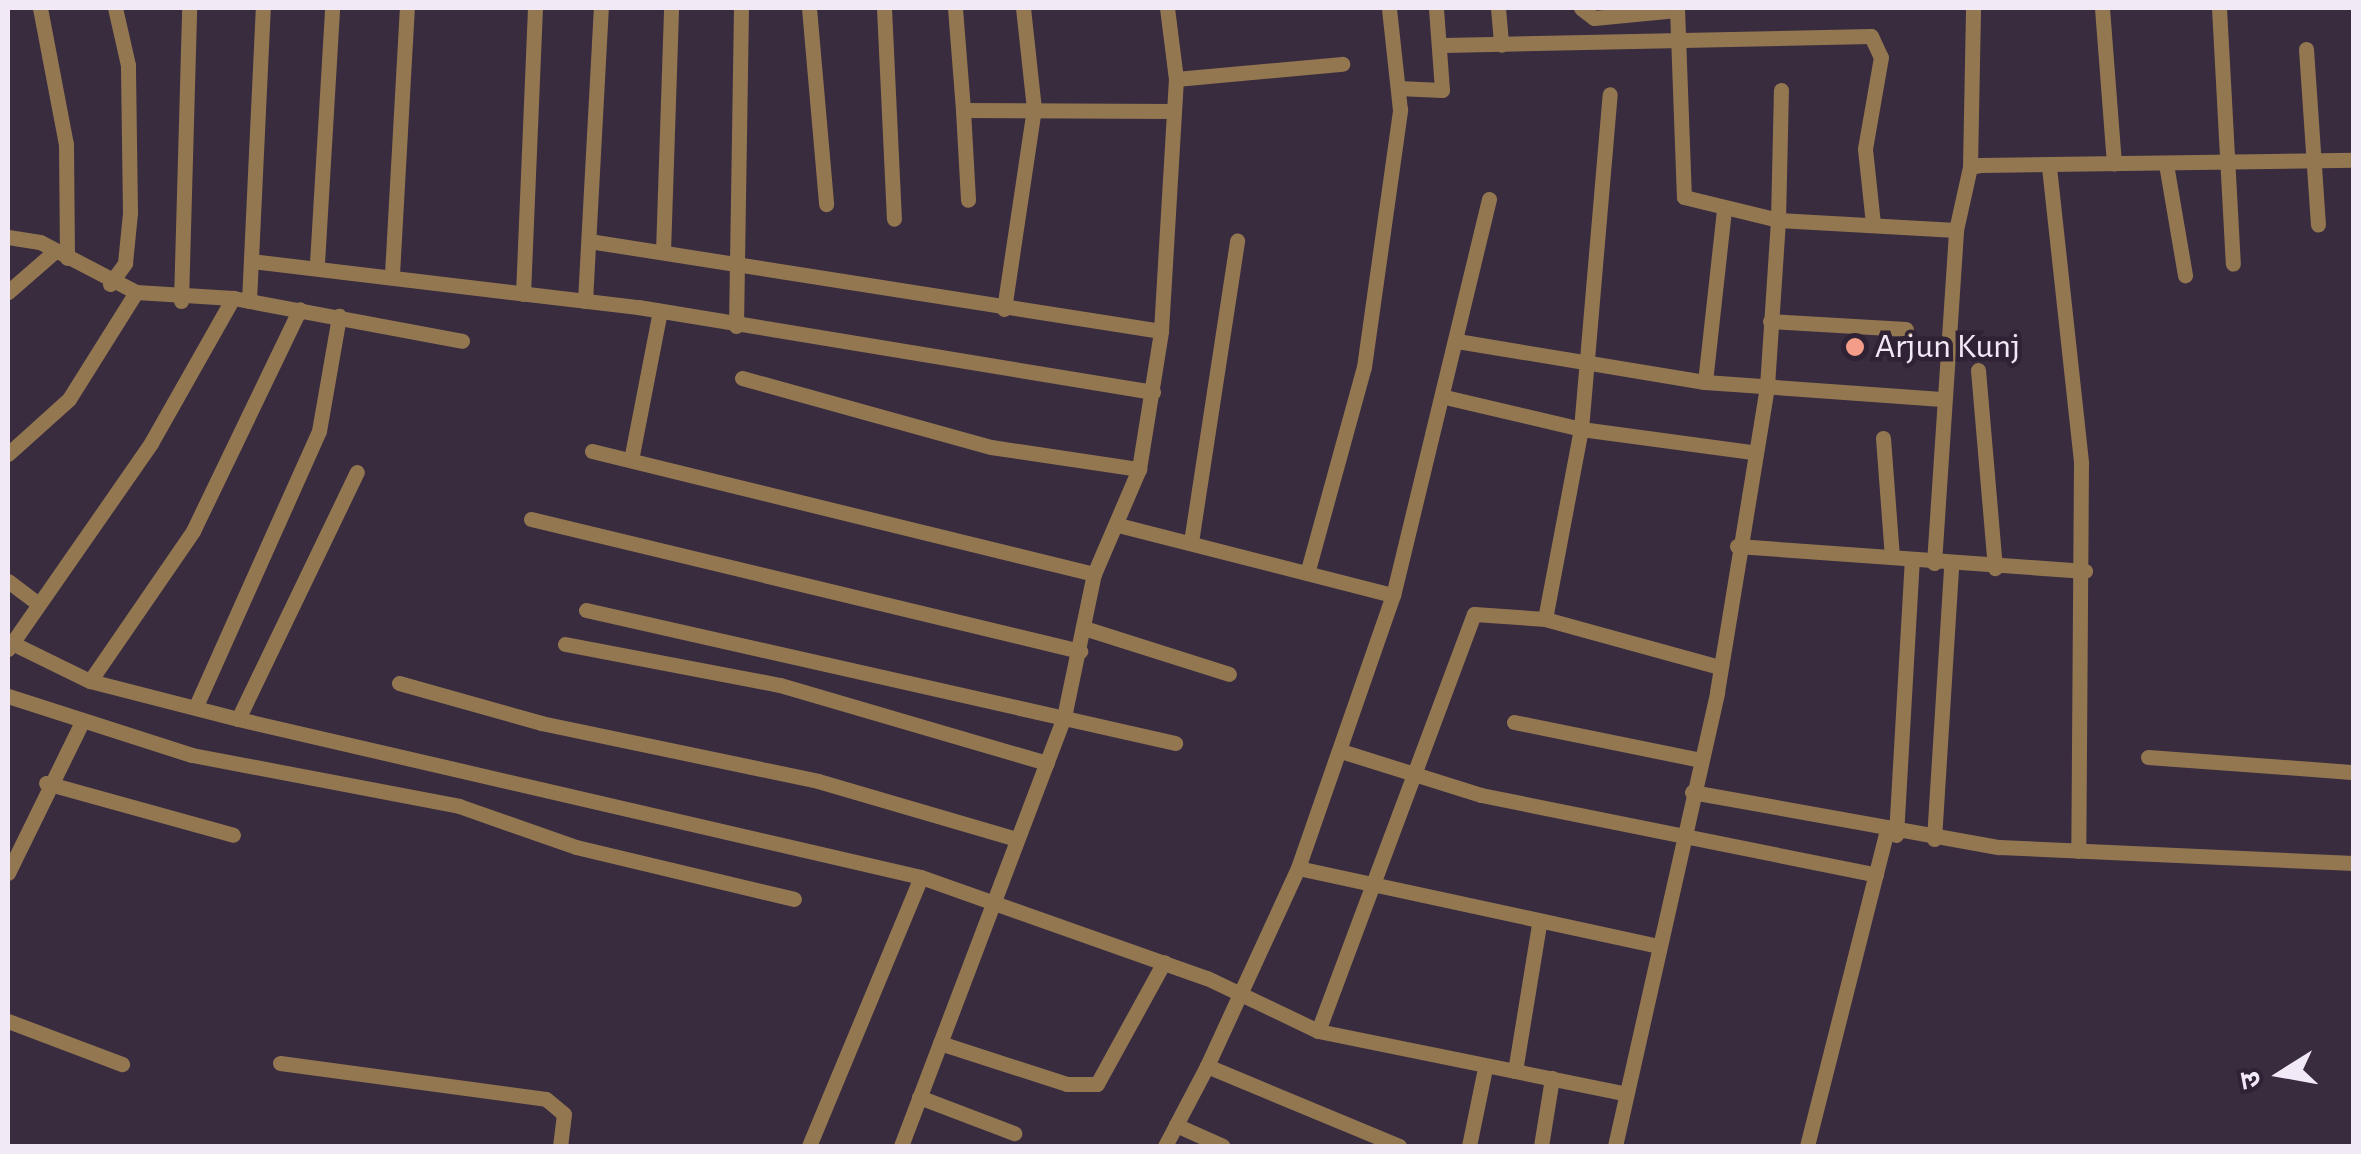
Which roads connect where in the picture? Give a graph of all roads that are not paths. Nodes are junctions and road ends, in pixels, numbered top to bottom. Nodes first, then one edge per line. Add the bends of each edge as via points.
1 (40, 8) edge
2 (115, 8) edge
3 (190, 8) edge
4 (263, 8) edge
5 (332, 8) edge
6 (407, 8) edge
7 (535, 8) edge
8 (601, 8) edge
9 (671, 8) edge
10 (740, 8) edge
11 (809, 8) edge
12 (884, 8) edge
13 (955, 8) edge
14 (1023, 8) edge
15 (1167, 8) edge
16 (1389, 8) edge
17 (1436, 8) edge
18 (1498, 8) edge
19 (1581, 8) edge
20 (1973, 8) edge
21 (2102, 8) edge
22 (2219, 8) edge
23 (1677, 9) edge
24 (1678, 39) junction
25 (1444, 45) junction
26 (1501, 45) junction
27 (2306, 49) dead end
28 (1342, 64) dead end
29 (1176, 79) junction
30 (1398, 88) junction
31 (1781, 90) dead end
32 (1610, 94) dead end
33 (1034, 109) junction
34 (963, 110) junction
35 (1174, 111) junction
36 (2354, 160) edge
37 (2310, 161) junction
38 (2114, 164) junction
39 (2166, 164) junction
40 (2224, 164) junction
41 (1970, 167) junction
42 (2049, 167) junction
43 (1489, 199) dead end
44 (968, 200) dead end
45 (826, 204) dead end
46 (1724, 211) junction
47 (894, 219) dead end
48 (1778, 220) junction
49 (1873, 224) junction
50 (2318, 225) dead end
51 (1956, 230) junction
52 (8, 237) edge
53 (1237, 240) dead end
54 (588, 241) junction
55 (663, 252) junction
56 (61, 254) junction
57 (251, 261) junction
58 (317, 263) junction
59 (739, 264) junction
60 (2233, 264) dead end
61 (392, 274) junction
62 (2185, 274) dead end
63 (110, 284) junction
64 (8, 292) edge
65 (136, 292) junction
66 (523, 294) junction
67 (241, 299) junction
68 (584, 301) junction
69 (181, 302) junction
70 (300, 308) junction
71 (1004, 309) junction
72 (660, 311) junction
73 (339, 316) junction
74 (1770, 321) junction
75 (736, 326) junction
76 (1906, 329) dead end
77 (1161, 331) junction
78 (462, 340) dead end
79 (1457, 341) junction
80 (1583, 366) junction
81 (1978, 370) dead end
82 (742, 378) dead end
83 (1705, 382) junction
84 (1767, 386) junction
85 (1153, 392) junction
86 (1445, 397) junction
87 (1942, 399) junction
88 (1581, 429) junction
89 (1883, 438) dead end
90 (592, 451) dead end
91 (1752, 452) junction
92 (8, 454) edge
93 (631, 460) junction
94 (1139, 469) junction
95 (357, 472) dead end
96 (531, 519) dead end
97 (1118, 525) junction
98 (1191, 542) junction
99 (1738, 546) junction
100 (1892, 557) junction
101 (1912, 560) junction
102 (1942, 564) junction
103 (1995, 568) junction
104 (1308, 570) junction
105 (2086, 571) junction
106 (1094, 574) junction
107 (8, 582) edge
108 (1394, 595) junction
109 (38, 604) junction
110 (586, 610) dead end
111 (1545, 619) junction
112 (1084, 628) junction
113 (564, 644) dead end
114 (10, 646) edge
115 (1080, 651) junction
116 (1719, 667) junction
117 (1230, 674) dead end
118 (90, 681) junction
119 (400, 682) dead end
120 (8, 696) edge
121 (196, 706) junction
122 (1064, 717) junction
123 (238, 720) junction
124 (82, 722) junction
125 (1514, 722) dead end
126 (1174, 743) dead end
127 (1344, 752) junction
128 (2148, 757) dead end
129 (1700, 760) junction
130 (1047, 763) junction
131 (2354, 772) edge
132 (1416, 777) junction
133 (46, 783) junction
134 (1692, 792) junction
135 (1891, 834) junction
136 (234, 835) dead end
137 (1016, 839) junction
138 (1678, 839) junction
139 (1934, 839) junction
140 (2078, 851) junction
141 (2354, 863) edge
142 (1298, 868) junction
143 (8, 872) edge
144 (1876, 875) junction
145 (920, 876) junction
146 (1372, 888) junction
147 (794, 899) dead end
148 (991, 902) junction
149 (1539, 925) junction
150 (1654, 945) junction
151 (1164, 962) junction
152 (1241, 996) junction
153 (8, 1022) edge
154 (1318, 1031) junction
155 (940, 1042) junction
156 (280, 1063) dead end
157 (122, 1064) dead end
158 (1207, 1066) junction
159 (1485, 1068) junction
160 (1515, 1071) junction
161 (1552, 1078) junction
162 (1623, 1093) junction
163 (919, 1097) junction
164 (1176, 1125) junction
165 (1014, 1133) dead end
166 (561, 1146) edge
167 (809, 1146) edge
168 (901, 1146) edge
169 (1165, 1146) edge
170 (1223, 1146) edge
171 (1399, 1146) edge
172 (1469, 1146) edge
173 (1541, 1146) edge
174 (1615, 1146) edge
175 (1807, 1146) edge

1 - 56 street via 66,144
2 - 63 street via 128,64 130,213 125,262
3 - 69 street
4 - 57 street
5 - 58 street
6 - 61 street
7 - 66 street
8 - 54 street
9 - 55 street
10 - 59 street
11 - 45 street
12 - 47 street
13 - 34 street
14 - 33 street
15 - 29 street
16 - 30 street
17 - 25 street
18 - 26 street
19 - 23 street via 1594,18
20 - 41 street
21 - 38 street
22 - 40 street
23 - 24 street
24 - 26 street
24 - 46 street via 1679,189
24 - 49 street via 1860,35 1878,43 1865,149
25 - 26 street
25 - 30 street via 1442,90
27 - 37 street
28 - 29 street
29 - 35 street
30 - 104 street via 1364,368
31 - 48 street
32 - 80 street
33 - 34 street
33 - 35 street
33 - 71 street
34 - 44 street
35 - 77 street
36 - 37 street
37 - 40 street
37 - 50 street
38 - 39 street
38 - 42 street
39 - 40 street
39 - 62 street
40 - 60 street
41 - 42 street
41 - 51 street
42 - 105 street via 2076,360
43 - 79 street
46 - 48 street
46 - 83 street
48 - 49 street
48 - 74 street
49 - 51 street
51 - 87 street
52 - 56 street
53 - 98 street
54 - 55 street
54 - 68 street
55 - 59 street
56 - 63 street
56 - 64 street
57 - 58 street
57 - 67 street
58 - 61 street
59 - 71 street
59 - 75 street
61 - 66 street
63 - 65 street
65 - 69 street
65 - 92 street via 69,398
66 - 68 street
67 - 69 street
67 - 70 street
67 - 109 street
68 - 72 street
70 - 73 street
70 - 118 street via 193,530
71 - 77 street
72 - 75 street
72 - 93 street
73 - 78 street
73 - 121 street via 318,431
74 - 76 street
74 - 84 street
75 - 85 street
77 - 85 street
79 - 80 street
79 - 86 street
80 - 83 street
80 - 88 street
81 - 103 street
82 - 94 street via 992,447
83 - 84 street
84 - 87 street
84 - 91 street
85 - 94 street
86 - 88 street
86 - 108 street
87 - 102 street
88 - 91 street
88 - 111 street
89 - 100 street
90 - 93 street
91 - 99 street
93 - 106 street
94 - 97 street
95 - 123 street
96 - 115 street
97 - 98 street
97 - 106 street
98 - 104 street
99 - 100 street
99 - 116 street
100 - 101 street
101 - 102 street
101 - 135 street
102 - 103 street
102 - 139 street
103 - 105 street
104 - 108 street
105 - 140 street
106 - 112 street
107 - 109 street
108 - 127 street
109 - 114 street
110 - 122 street
111 - 116 street
111 - 132 street via 1474,614
112 - 115 street
112 - 117 street
113 - 130 street via 780,685
114 - 118 street
115 - 122 street
116 - 129 street
118 - 121 street
119 - 137 street via 541,723 818,781
120 - 124 street
121 - 123 street
122 - 126 street
122 - 130 street
123 - 145 street
124 - 133 street
124 - 147 street via 295,780 458,806 576,848
125 - 129 street
127 - 132 street
127 - 142 street
128 - 131 street
129 - 134 street
130 - 137 street
132 - 138 street
132 - 146 street
133 - 136 street
133 - 143 street
134 - 135 street
134 - 138 street
135 - 139 street
135 - 144 street
137 - 148 street
138 - 144 street
138 - 150 street
139 - 140 street
140 - 141 street
142 - 146 street
142 - 152 street
144 - 175 street
145 - 148 street
145 - 167 street
146 - 149 street
146 - 154 street
148 - 151 street
148 - 155 street
149 - 150 street
149 - 160 street
150 - 162 street
151 - 152 street
151 - 155 street via 1097,1084 1067,1084
152 - 154 street
152 - 158 street
153 - 157 street
154 - 159 street
155 - 163 street
156 - 166 street via 546,1099 564,1114
158 - 164 street
158 - 171 street
159 - 160 street
159 - 172 street
160 - 161 street
161 - 162 street
161 - 173 street
162 - 174 street
163 - 165 street
163 - 168 street
164 - 169 street
164 - 170 street

